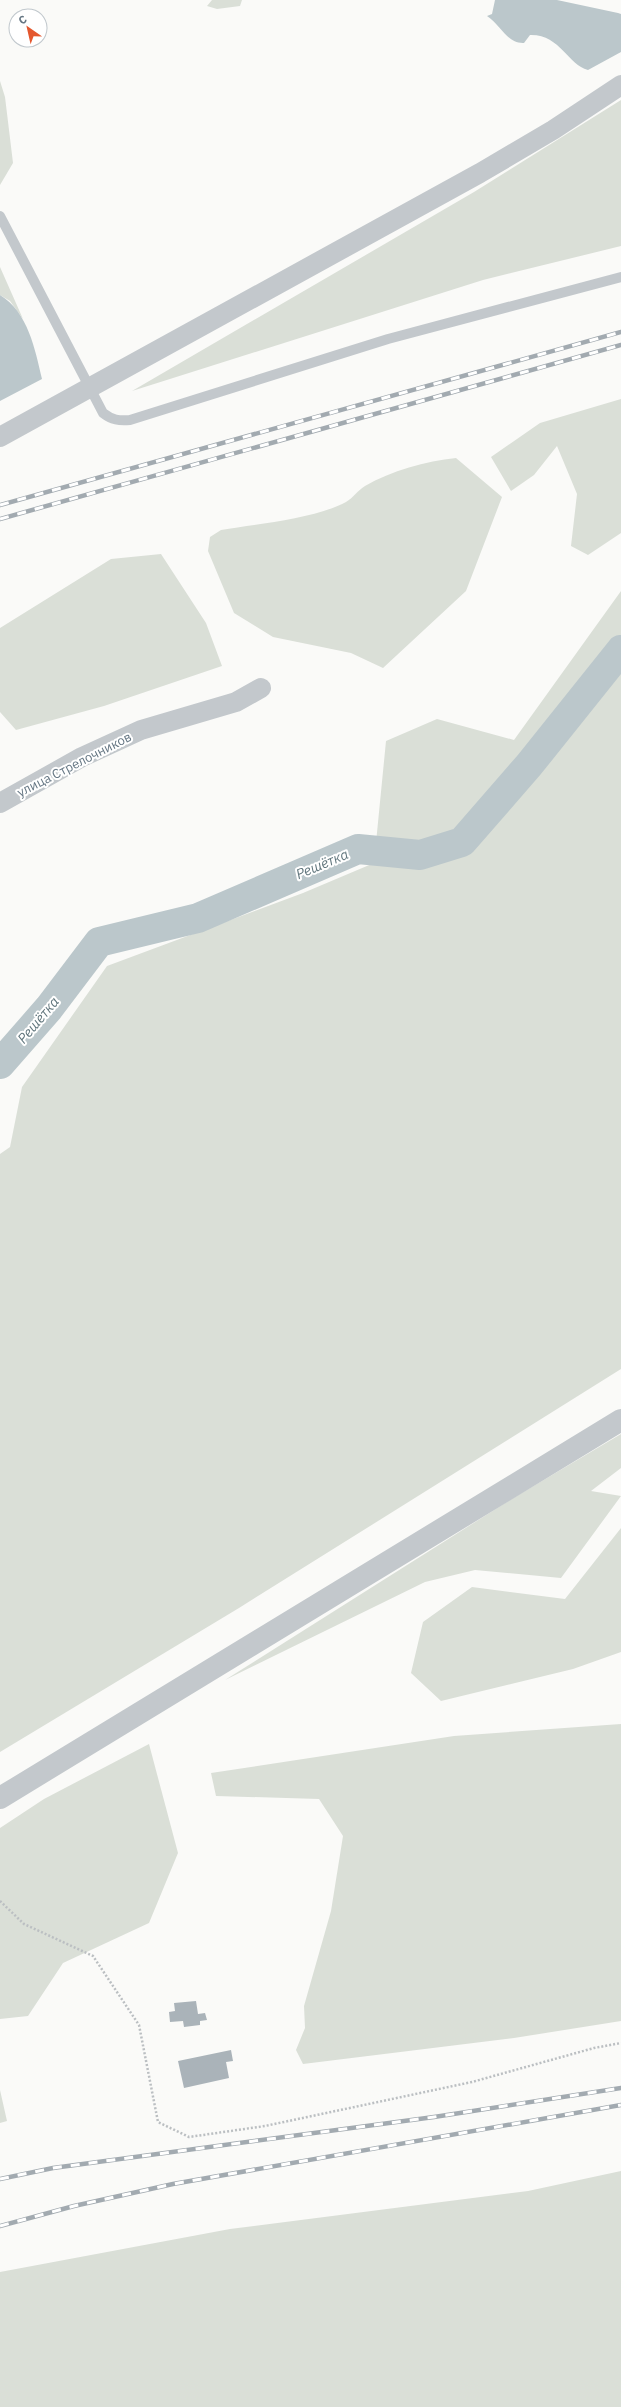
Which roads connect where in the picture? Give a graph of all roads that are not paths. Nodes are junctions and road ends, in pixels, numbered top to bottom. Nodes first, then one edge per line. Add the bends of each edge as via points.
1 (621, 85) edge
2 (0, 216) edge
3 (621, 277) edge
4 (90, 388) junction
5 (0, 437) edge
6 (261, 688) dead end
7 (0, 803) edge
8 (621, 1420) edge
9 (0, 1798) edge

1 - 4 street via 553,130 480,173
2 - 4 lane
3 - 4 lane via 388,339 130,420 110,418 103,413
4 - 5 street
6 - 7 street, улица Стрелочников via 236,702 141,730 82,757
8 - 9 street

